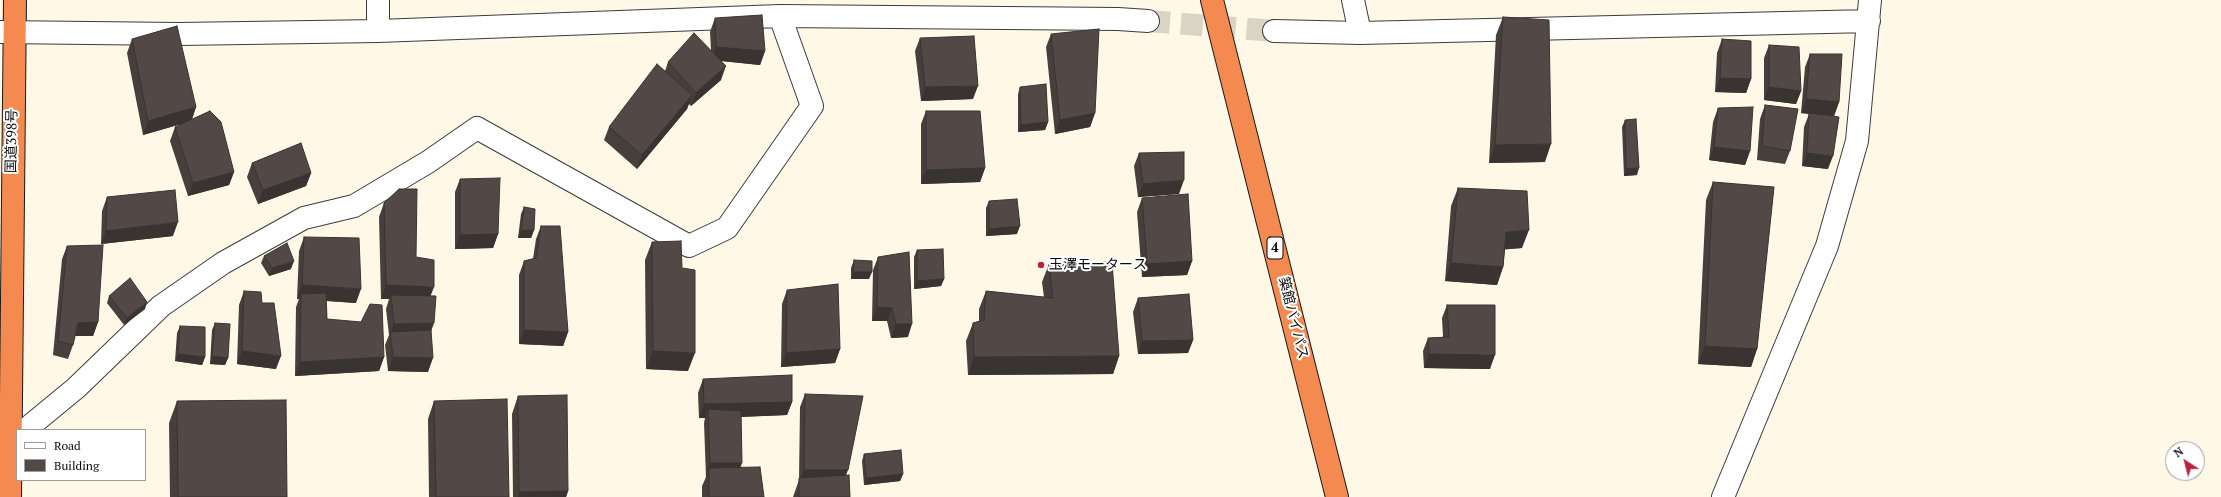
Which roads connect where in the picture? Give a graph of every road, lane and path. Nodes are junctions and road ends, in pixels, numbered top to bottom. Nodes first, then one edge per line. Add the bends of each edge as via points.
1 (15, 0) edge
2 (378, 0) edge
3 (1212, 0) edge
4 (1353, 0) edge
5 (1869, 10) edge
6 (780, 16) junction
7 (1148, 21) tunnel mouth
8 (378, 31) junction
9 (1274, 31) tunnel mouth
10 (7, 33) edge
11 (1360, 34) junction
12 (18, 429) edge
13 (26, 429) edge
14 (16, 451) edge
15 (10, 497) edge
16 (1337, 497) edge
17 (1723, 497) edge

1 - 10 highway, 国道398号
2 - 8 street
3 - 16 highway, 築館バイパス / 4
4 - 11 street
5 - 11 street
5 - 17 street via 1857,141 1827,246
6 - 7 street
6 - 8 street
6 - 13 street via 812,106 727,228 689,246 476,128 428,162 354,206 304,218 223,263 161,306 76,388
8 - 10 street
9 - 11 street
10 - 12 highway, 国道398号
14 - 15 highway, 国道398号

